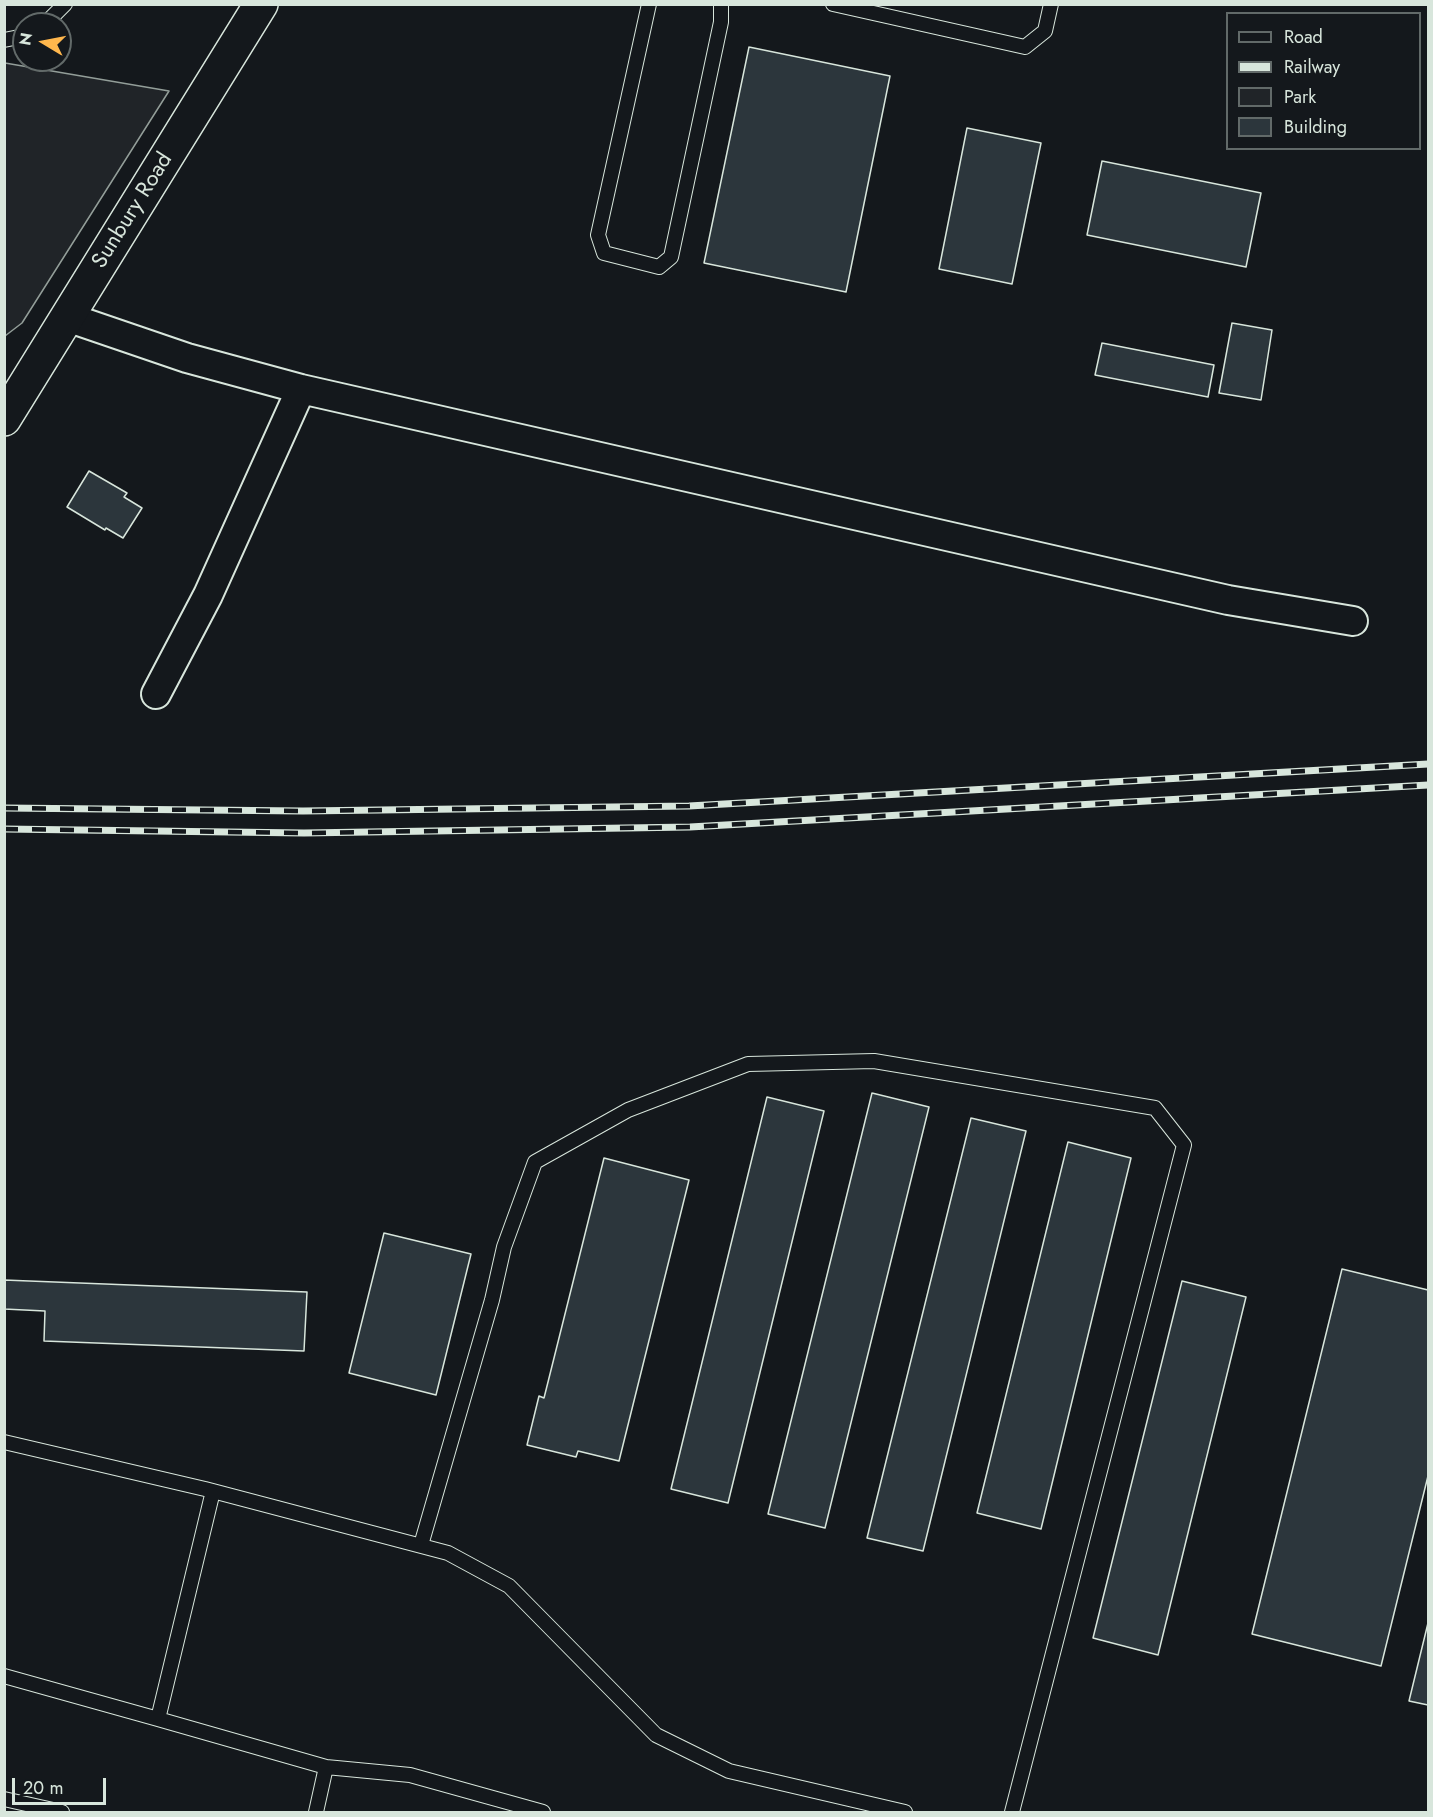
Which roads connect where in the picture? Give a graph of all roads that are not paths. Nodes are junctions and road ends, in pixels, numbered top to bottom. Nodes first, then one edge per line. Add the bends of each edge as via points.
1 (261, 4) edge
2 (649, 4) edge
3 (721, 4) edge
4 (833, 4) edge
5 (1051, 4) edge
6 (67, 317) junction
7 (301, 389) junction
8 (9, 401) edge
9 (1353, 621) dead end
10 (156, 694) dead end
11 (4, 1442) edge
12 (213, 1491) junction
13 (421, 1545) junction
14 (4, 1676) edge
15 (158, 1719) junction
16 (326, 1767) junction
17 (4, 1799) edge
18 (62, 1812) edge
19 (316, 1812) edge
20 (543, 1812) edge
21 (905, 1812) edge
22 (1012, 1812) edge

1 - 6 highway, Sunbury Road
2 - 3 lane via 598,235 604,253 659,267 671,257 721,22
4 - 5 lane via 1025,47 1045,30
6 - 7 street via 187,358
6 - 8 highway, Sunbury Road
7 - 9 street via 1227,600
7 - 10 street via 208,594
11 - 12 lane
12 - 13 lane
12 - 15 lane
13 - 21 lane via 448,1553 509,1586 656,1735 729,1771
13 - 22 lane via 504,1247 535,1162 628,1110 748,1064 874,1061 1155,1108 1184,1145
14 - 15 lane
15 - 16 lane
16 - 19 lane
16 - 20 lane via 410,1775
17 - 18 lane

